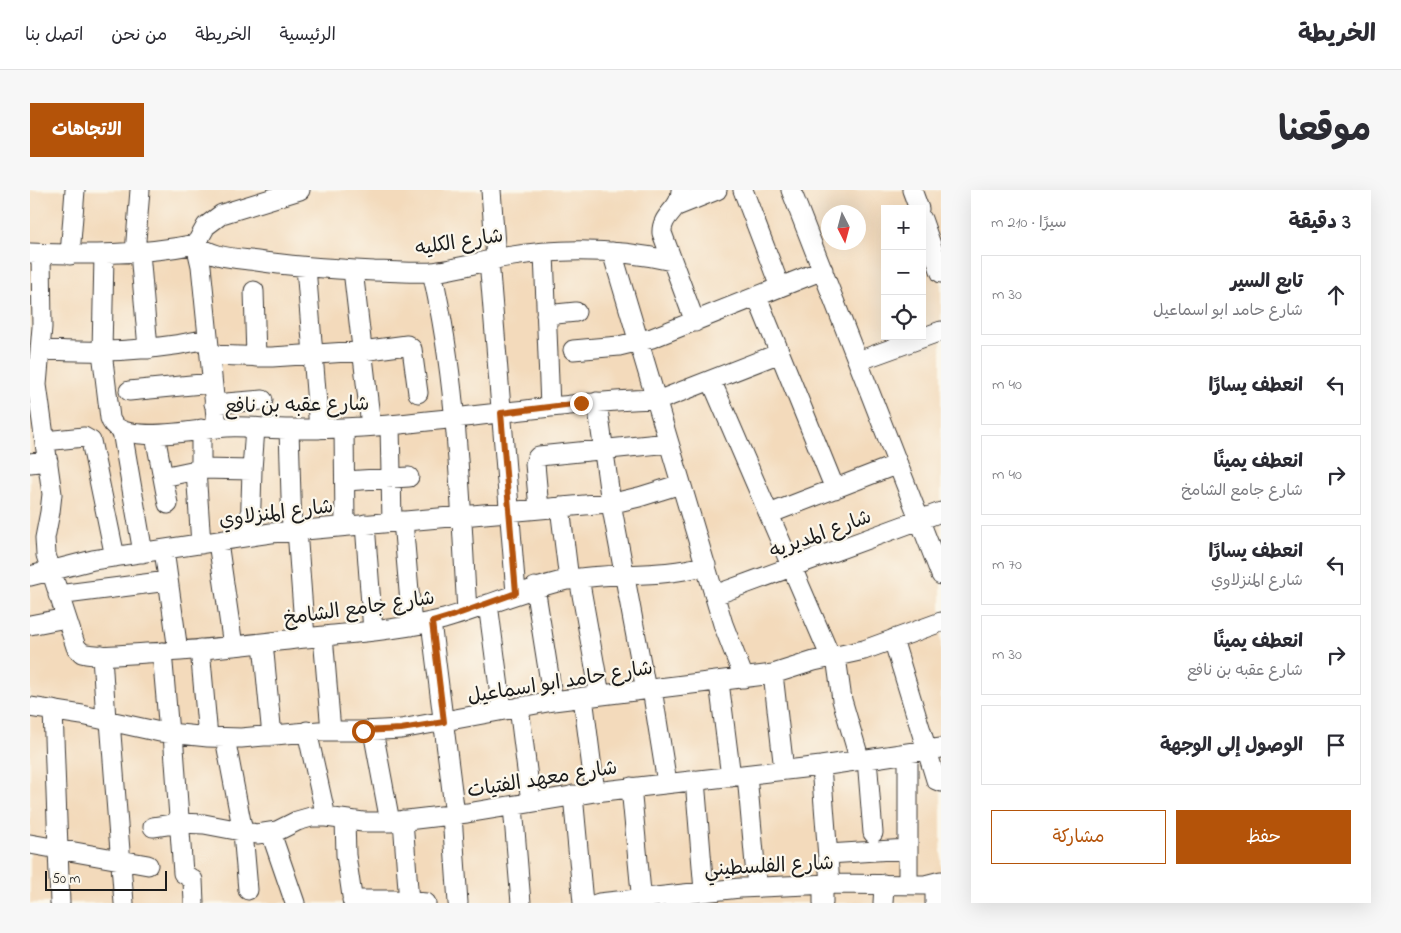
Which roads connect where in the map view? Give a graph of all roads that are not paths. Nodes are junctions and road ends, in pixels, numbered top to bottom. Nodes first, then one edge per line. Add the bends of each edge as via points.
1 (75, 190) edge
2 (140, 190) edge
3 (300, 190) edge
4 (491, 190) edge
5 (717, 190) edge
6 (743, 190) edge
7 (791, 190) edge
8 (912, 190) edge
9 (679, 198) edge
10 (917, 205) edge
11 (926, 230) edge
12 (196, 244) junction
13 (138, 252) junction
14 (544, 252) junction
15 (612, 252) junction
16 (36, 253) edge
17 (70, 255) junction
18 (104, 255) junction
19 (493, 259) junction
20 (672, 261) junction
21 (306, 267) junction
22 (353, 270) junction
23 (823, 270) junction
24 (432, 272) junction
25 (941, 273) edge
26 (780, 287) junction
27 (254, 291) dead end
28 (757, 297) junction
29 (576, 312) dead end
30 (546, 315) junction
31 (695, 322) junction
32 (941, 331) edge
33 (639, 342) junction
34 (209, 347) junction
35 (148, 349) junction
36 (573, 350) dead end
37 (362, 351) junction
38 (102, 352) junction
39 (780, 353) junction
40 (313, 355) junction
41 (256, 357) junction
42 (36, 359) edge
43 (858, 361) junction
44 (711, 380) junction
45 (212, 383) junction
46 (129, 391) dead end
47 (418, 393) dead end
48 (263, 400) dead end
49 (656, 400) junction
50 (597, 402) junction
51 (214, 404) junction
52 (550, 407) junction
53 (501, 413) junction
54 (455, 418) junction
55 (381, 425) junction
56 (209, 428) junction
57 (255, 428) junction
58 (319, 428) junction
59 (344, 428) junction
60 (288, 429) junction
61 (122, 431) junction
62 (155, 434) junction
63 (45, 441) junction
64 (669, 443) junction
65 (604, 450) junction
66 (39, 462) edge
67 (898, 464) junction
68 (199, 470) junction
69 (252, 470) junction
70 (163, 477) junction
71 (400, 478) junction
72 (345, 482) junction
73 (681, 484) junction
74 (835, 489) junction
75 (611, 502) junction
76 (168, 504) dead end
77 (560, 507) junction
78 (539, 509) junction
79 (509, 512) junction
80 (941, 512) edge
81 (769, 514) junction
82 (461, 516) junction
83 (920, 520) junction
84 (398, 521) junction
85 (365, 524) junction
86 (39, 525) edge
87 (345, 526) junction
88 (294, 530) junction
89 (250, 536) junction
90 (210, 543) junction
91 (164, 550) junction
92 (143, 553) junction
93 (115, 557) junction
94 (706, 565) junction
95 (792, 567) junction
96 (50, 570) junction
97 (940, 572) edge
98 (624, 574) junction
99 (30, 576) edge
100 (574, 579) junction
101 (168, 581) junction
102 (535, 588) junction
103 (516, 593) junction
104 (58, 594) junction
105 (715, 595) junction
106 (488, 604) junction
107 (466, 611) junction
108 (66, 618) junction
109 (432, 622) junction
110 (941, 622) edge
111 (30, 624) edge
112 (412, 626) junction
113 (373, 631) junction
114 (314, 637) junction
115 (893, 639) junction
116 (263, 643) junction
117 (233, 646) junction
118 (200, 649) junction
119 (170, 652) junction
120 (102, 655) junction
121 (833, 657) junction
122 (773, 674) junction
123 (744, 678) junction
124 (720, 682) junction
125 (649, 690) junction
126 (591, 696) junction
127 (553, 702) junction
128 (30, 707) edge
129 (510, 709) junction
130 (53, 710) junction
131 (108, 721) junction
132 (444, 722) junction
133 (373, 730) junction
134 (331, 731) junction
135 (307, 732) junction
136 (171, 733) junction
137 (272, 736) junction
138 (217, 737) junction
139 (934, 749) edge
140 (908, 753) junction
141 (863, 760) junction
142 (821, 766) junction
143 (784, 770) junction
144 (739, 776) junction
145 (695, 780) junction
146 (941, 782) edge
147 (667, 783) junction
148 (631, 787) junction
149 (595, 792) junction
150 (573, 795) junction
151 (522, 804) junction
152 (454, 815) junction
153 (326, 817) junction
154 (345, 820) junction
155 (396, 821) junction
156 (180, 824) junction
157 (153, 827) dead end
158 (243, 832) junction
159 (271, 832) junction
160 (874, 833) dead end
161 (30, 844) edge
162 (58, 849) junction
163 (908, 849) junction
164 (828, 854) junction
165 (121, 860) junction
166 (148, 865) dead end
167 (938, 882) edge
168 (827, 884) junction
169 (884, 884) junction
170 (908, 884) junction
171 (248, 890) dead end
172 (704, 891) junction
173 (759, 892) edge
174 (734, 896) edge
175 (683, 898) edge
176 (641, 900) edge
177 (352, 902) edge
178 (415, 902) edge
179 (60, 903) edge
180 (124, 903) edge
181 (194, 903) edge
182 (295, 903) edge
183 (458, 903) edge
184 (521, 903) edge
185 (584, 903) edge
186 (599, 903) edge
187 (822, 903) edge
188 (883, 903) edge
189 (935, 903) edge

1 - 17 street
2 - 13 street
3 - 12 street via 222,214 206,226
4 - 19 street
5 - 9 street
6 - 26 street
7 - 23 street
8 - 10 street
9 - 20 street via 662,230
11 - 25 street
12 - 13 street
12 - 21 street, شارع الكليه via 218,255
12 - 34 street
13 - 18 street
13 - 35 street
14 - 15 street, شارع الكليه
14 - 19 street, شارع الكليه
14 - 30 street
15 - 20 street, شارع الكليه
15 - 33 street
16 - 17 street
16 - 42 street via 42,320
17 - 18 street
18 - 38 street
19 - 24 street, شارع الكليه
19 - 53 street
20 - 31 street
21 - 22 street, شارع الكليه
21 - 40 street
22 - 24 street, شارع الكليه
22 - 37 street
23 - 26 street
23 - 43 street
24 - 54 street via 446,344
26 - 28 street
27 - 41 street
28 - 31 street
28 - 39 street
29 - 30 street
30 - 52 street
31 - 33 street
32 - 43 street
33 - 36 street
33 - 49 street
34 - 35 street
34 - 41 street
34 - 45 street
35 - 38 street
37 - 40 street
37 - 47 street via 411,347
37 - 55 street
38 - 42 street
38 - 61 street via 110,422
39 - 44 street, شارع عقبه بن نافع
39 - 74 street
40 - 41 street
40 - 58 street
42 - 63 street
43 - 67 street
44 - 49 street, شارع عقبه بن نافع
44 - 81 street
45 - 46 street
45 - 51 street
48 - 51 street
49 - 50 street, شارع عقبه بن نافع
49 - 64 street
50 - 52 street, شارع عقبه بن نافع
50 - 65 street
51 - 56 street
52 - 53 street, شارع عقبه بن نافع
53 - 54 street, شارع عقبه بن نافع
53 - 79 street
54 - 55 street, شارع عقبه بن نافع
54 - 82 street
55 - 59 street, شارع عقبه بن نافع
55 - 71 street
56 - 57 street, شارع عقبه بن نافع
56 - 62 street, شارع عقبه بن نافع
56 - 68 street
57 - 60 street, شارع عقبه بن نافع
57 - 69 street
58 - 59 street, شارع عقبه بن نافع
58 - 60 street, شارع عقبه بن نافع
59 - 72 street
60 - 88 street
61 - 62 street, شارع عقبه بن نافع
61 - 92 street
62 - 70 street
63 - 66 street
63 - 93 street via 84,437 91,441
64 - 65 street
64 - 73 street
65 - 75 street
65 - 78 street via 539,456 535,464
66 - 86 street via 52,494
67 - 74 street
67 - 83 street
68 - 69 street
68 - 70 street
68 - 90 street
69 - 89 street
70 - 76 street
71 - 72 street
71 - 84 street
72 - 87 street
73 - 75 street, شارع المنزلاوي
73 - 94 street
74 - 81 street
75 - 77 street, شارع المنزلاوي
75 - 98 street
77 - 78 street, شارع المنزلاوي
77 - 100 street
78 - 79 street, شارع المنزلاوي
79 - 82 street, شارع المنزلاوي
79 - 103 street
80 - 83 street, شارع المديريه
81 - 95 street
82 - 84 street, شارع المنزلاوي
82 - 107 street
83 - 95 street, شارع المديريه
83 - 97 street
84 - 85 street, شارع المنزلاوي
84 - 112 street
85 - 87 street, شارع المنزلاوي
85 - 113 street
86 - 96 street
87 - 88 street, شارع المنزلاوي
88 - 89 street, شارع المنزلاوي
88 - 114 street
89 - 90 street, شارع المنزلاوي
90 - 91 street, شارع المنزلاوي
90 - 117 street
91 - 92 street, شارع المنزلاوي
91 - 101 street
92 - 93 street, شارع المنزلاوي
93 - 96 street, شارع المنزلاوي
94 - 98 street, شارع جامع الشامخ via 666,574
94 - 105 street
95 - 105 street, شارع المديريه
95 - 121 street
96 - 99 street, شارع المنزلاوي
96 - 104 street
98 - 100 street, شارع جامع الشامخ
98 - 125 street
100 - 102 street, شارع جامع الشامخ
100 - 126 street
101 - 104 street
101 - 119 street
102 - 103 street, شارع جامع الشامخ
102 - 127 street
103 - 106 street, شارع جامع الشامخ
104 - 108 street
105 - 123 street
106 - 107 street, شارع جامع الشامخ
106 - 129 street
107 - 109 street, شارع جامع الشامخ
108 - 111 street
108 - 120 street, شارع جامع الشامخ via 79,652
109 - 112 street, شارع جامع الشامخ
109 - 132 street
110 - 115 street, شارع حامد ابو اسماعيل
112 - 113 street, شارع جامع الشامخ
113 - 114 street, شارع جامع الشامخ
114 - 116 street, شارع جامع الشامخ
114 - 134 street
115 - 121 street, شارع حامد ابو اسماعيل
115 - 139 street
116 - 117 street, شارع جامع الشامخ
116 - 137 street
117 - 118 street, شارع جامع الشامخ
118 - 119 street, شارع جامع الشامخ
118 - 138 street
119 - 120 street, شارع جامع الشامخ
119 - 136 street
120 - 131 street
121 - 122 street, شارع حامد ابو اسماعيل
121 - 141 street via 842,700
122 - 123 street, شارع حامد ابو اسماعيل
122 - 143 street
123 - 124 street, شارع حامد ابو اسماعيل
124 - 125 street, شارع حامد ابو اسماعيل
124 - 144 street
125 - 126 street, شارع حامد ابو اسماعيل
125 - 147 street
126 - 127 street, شارع حامد ابو اسماعيل
126 - 149 street
127 - 129 street, شارع حامد ابو اسماعيل
128 - 130 street, شارع حامد ابو اسماعيل
129 - 132 street, شارع حامد ابو اسماعيل
129 - 151 street
130 - 131 street, شارع حامد ابو اسماعيل
130 - 162 street
131 - 136 street, شارع حامد ابو اسماعيل
131 - 165 street
132 - 133 street, شارع حامد ابو اسماعيل
132 - 152 street
133 - 134 street, شارع حامد ابو اسماعيل
133 - 155 street
134 - 135 street, شارع حامد ابو اسماعيل
135 - 137 street, شارع حامد ابو اسماعيل
135 - 153 street
136 - 138 street, شارع حامد ابو اسماعيل
136 - 156 street
137 - 138 street, شارع حامد ابو اسماعيل
138 - 158 street
139 - 140 street, شارع معهد الفتيات
139 - 146 street via 936,780
140 - 141 street, شارع معهد الفتيات
140 - 163 street
141 - 142 street, شارع معهد الفتيات
141 - 160 street
142 - 143 street, شارع معهد الفتيات
142 - 164 street
143 - 144 street, شارع معهد الفتيات
144 - 145 street, شارع معهد الفتيات
144 - 173 street
145 - 147 street, شارع معهد الفتيات
145 - 172 street
147 - 148 street, شارع معهد الفتيات
148 - 149 street, شارع معهد الفتيات
148 - 176 street
149 - 150 street, شارع معهد الفتيات
150 - 151 street, شارع معهد الفتيات
150 - 185 street
151 - 152 street, شارع معهد الفتيات
151 - 184 street
152 - 155 street, شارع معهد الفتيات
152 - 183 street
153 - 154 street, شارع معهد الفتيات
153 - 159 street, شارع معهد الفتيات via 304,819
154 - 155 street, شارع معهد الفتيات
154 - 177 street
155 - 178 street
156 - 157 street, شارع معهد الفتيات
156 - 158 street, شارع معهد الفتيات via 212,825
156 - 181 street via 184,873 193,880
158 - 159 street, شارع معهد الفتيات
158 - 171 street
159 - 182 street
161 - 162 street
162 - 165 street
162 - 179 street
163 - 164 street
163 - 170 street
164 - 168 street
165 - 166 street
165 - 180 street
167 - 170 street, شارع الفلسطيني
167 - 189 street
168 - 169 street, شارع الفلسطيني
168 - 173 street, شارع الفلسطيني
168 - 187 street
169 - 170 street, شارع الفلسطيني
169 - 188 street
172 - 174 street, شارع الفلسطيني
172 - 175 street, شارع الفلسطيني
173 - 174 street, شارع الفلسطيني
175 - 176 street, شارع الفلسطيني
176 - 186 street, شارع الفلسطيني
177 - 178 street

